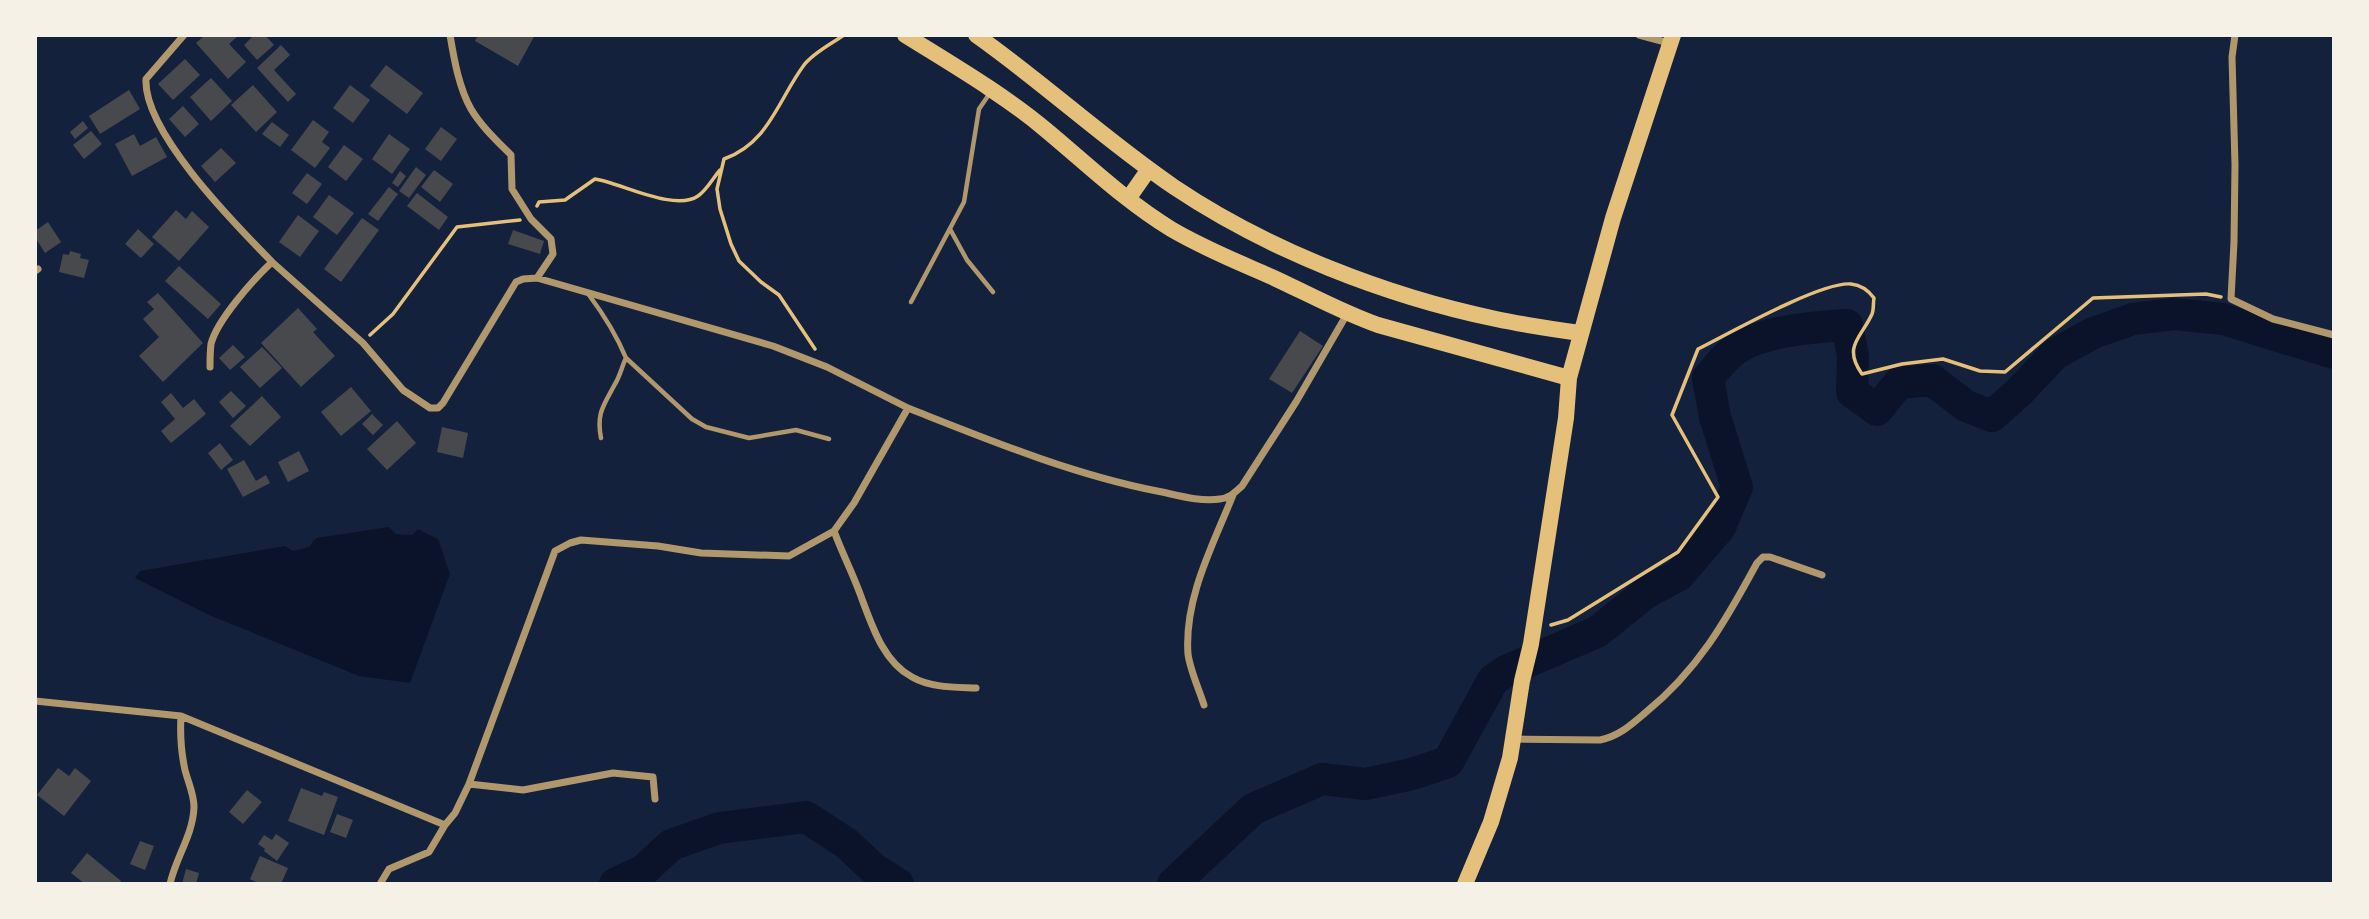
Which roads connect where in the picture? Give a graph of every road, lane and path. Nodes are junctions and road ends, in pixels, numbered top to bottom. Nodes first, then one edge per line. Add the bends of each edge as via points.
1 (184, 35) edge
2 (450, 35) edge
3 (844, 35) edge
4 (905, 35) edge
5 (976, 35) edge
6 (1639, 35) edge
7 (2235, 35) edge
8 (1671, 39) edge
9 (992, 90) junction
10 (1149, 169) junction
11 (1128, 199) junction
12 (949, 229) junction
13 (272, 262) junction
14 (537, 278) junction
15 (993, 292) dead end
16 (589, 295) junction
17 (2231, 299) junction
18 (911, 302) dead end
19 (1347, 314) junction
20 (1580, 333) junction
21 (2334, 335) edge
22 (626, 358) junction
23 (210, 367) dead end
24 (827, 367) junction
25 (1569, 378) junction
26 (908, 408) junction
27 (601, 438) dead end
28 (829, 439) dead end
29 (1233, 495) junction
30 (834, 531) junction
31 (1822, 575) dead end
32 (1531, 638) junction
33 (976, 688) dead end
34 (35, 701) edge
35 (1204, 705) dead end
36 (181, 716) junction
37 (1513, 739) junction
38 (469, 783) junction
39 (655, 799) dead end
40 (445, 825) junction
41 (170, 884) edge
42 (380, 884) edge
43 (1465, 884) edge

1 - 13 street via 146,79 153,111 194,178
2 - 14 street via 471,108 511,155 512,189 551,239 552,254
3 - 24 path via 805,63 754,142 724,159 717,189 739,261 779,295
4 - 9 highway
5 - 10 highway
6 - 8 street
7 - 17 street
8 - 20 highway
9 - 11 highway
9 - 12 lane via 979,109 964,202
10 - 11 highway
10 - 20 highway via 1209,209 1337,270 1462,311
11 - 19 highway via 1217,254
12 - 15 lane
12 - 18 lane
13 - 14 street via 363,343 403,390 430,408 443,403 516,282
13 - 23 street via 220,325 211,345
14 - 16 street
16 - 22 lane via 606,317
16 - 24 street via 773,346
17 - 21 street via 2273,319
17 - 32 path via 2206,294 2093,298 2005,372 1980,371 1943,359 1862,374 1855,365 1854,346 1873,312 1874,298 1867,289 1850,284 1786,306 1698,349 1672,415 1718,497 1678,552
19 - 25 highway
19 - 29 street via 1296,402
20 - 25 highway
22 - 27 lane via 601,408
22 - 28 lane via 706,427 749,438 796,430
24 - 26 street
25 - 32 highway
26 - 29 street via 1117,483 1197,499
26 - 30 street
29 - 35 street via 1199,580 1188,622 1188,656
30 - 33 street via 877,636 900,669 933,684
30 - 38 street via 789,555 701,553 581,540 555,551
31 - 37 street via 1763,557 1723,625 1683,679 1614,737
32 - 37 highway
34 - 36 street
36 - 40 street
36 - 41 street via 179,737 194,802 193,818
37 - 43 highway via 1491,822
38 - 39 street via 523,790 613,773 653,777
38 - 40 street
40 - 42 street via 429,852 389,869

